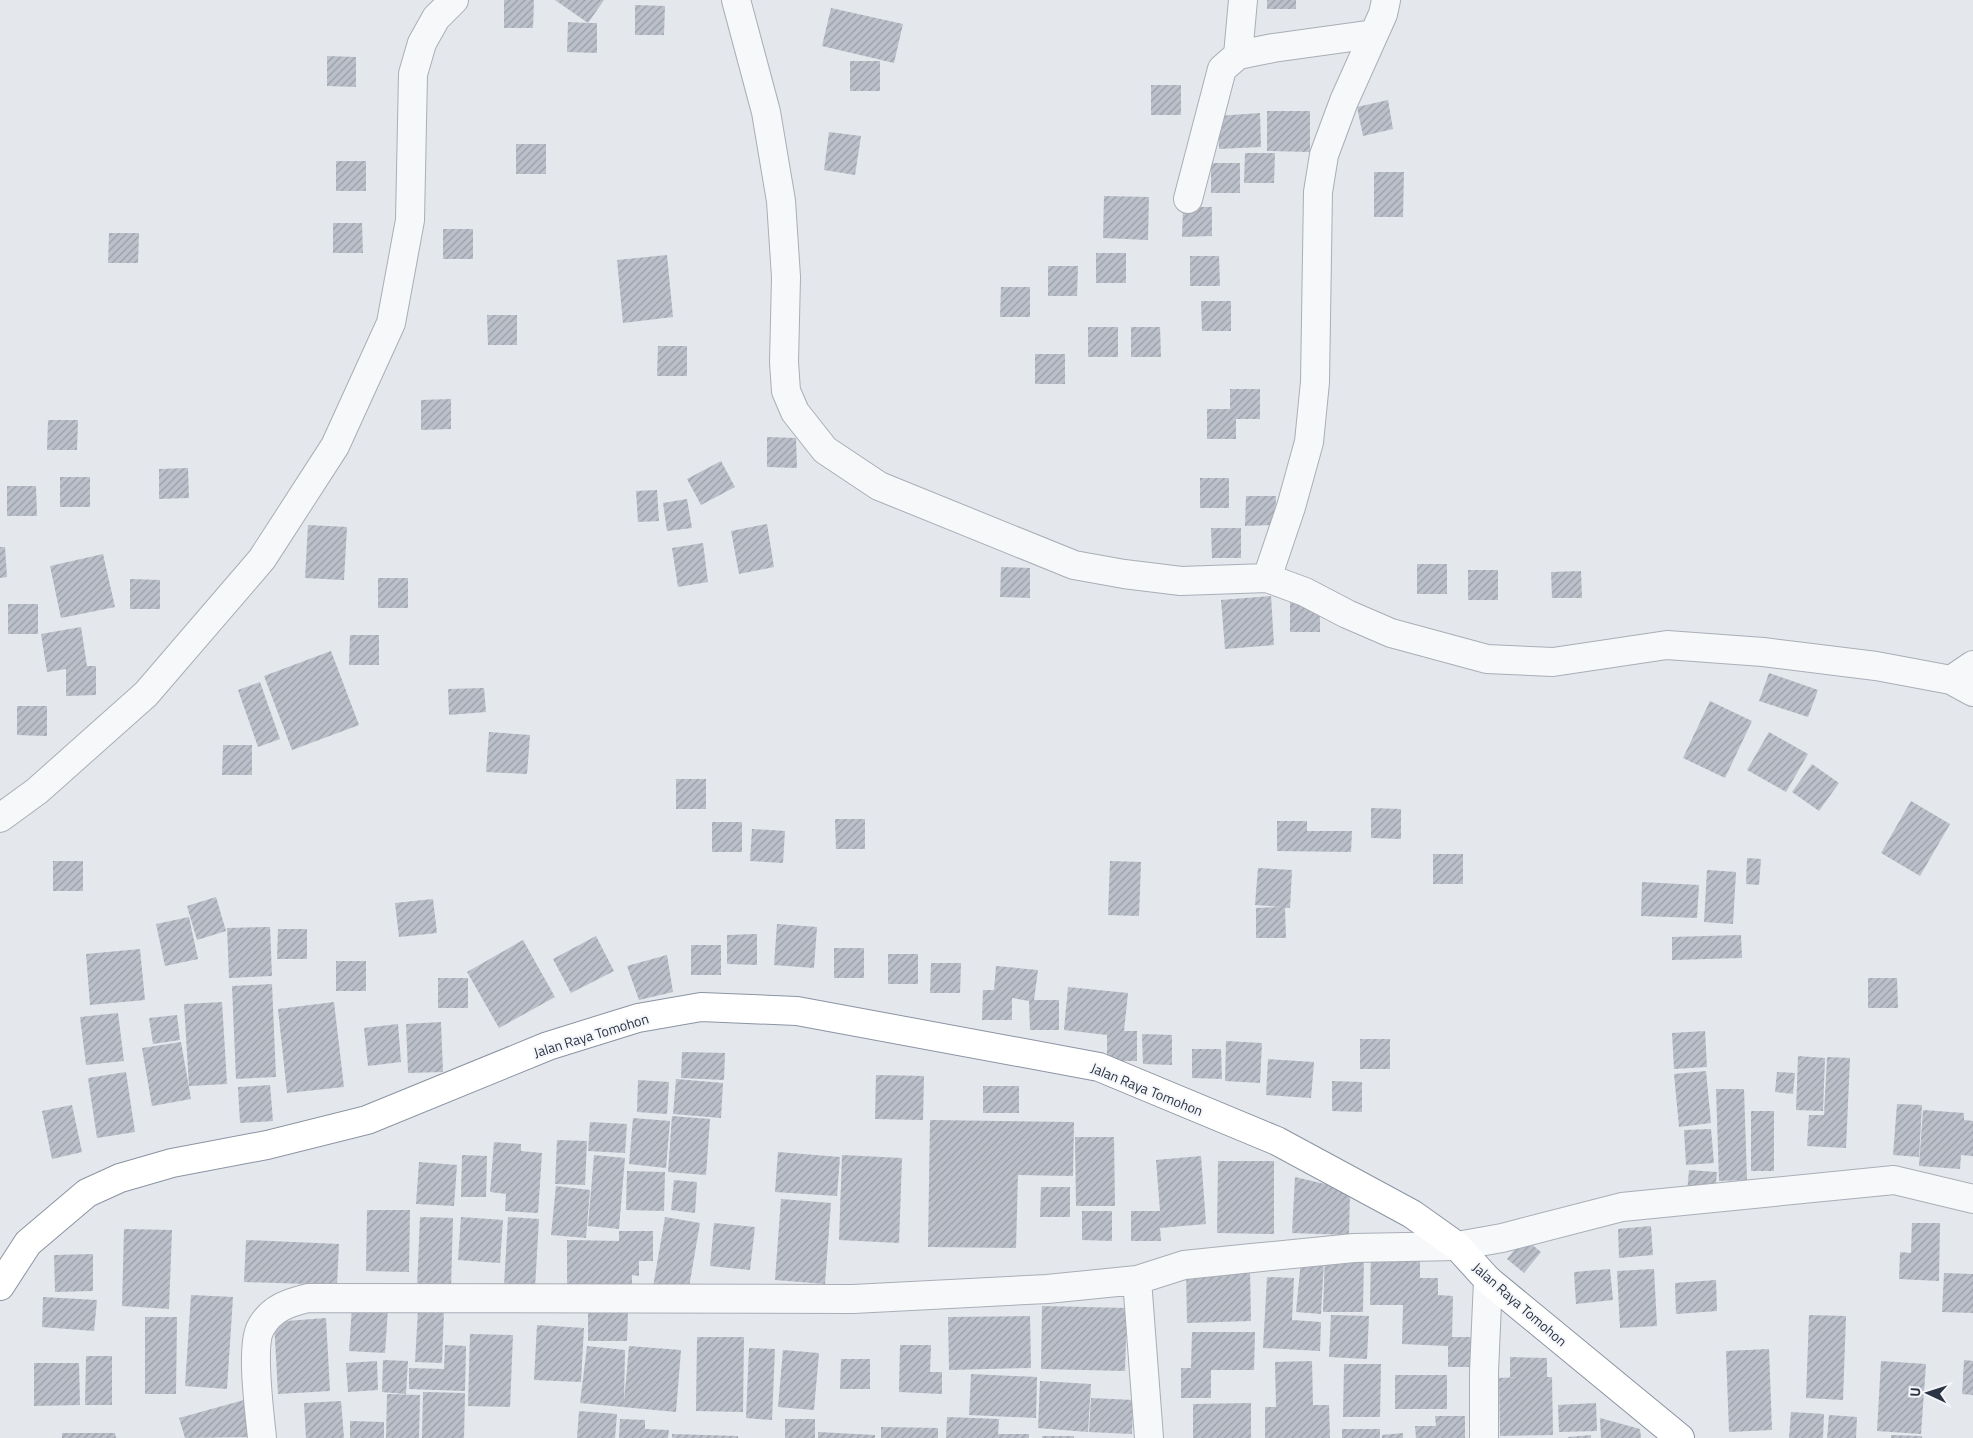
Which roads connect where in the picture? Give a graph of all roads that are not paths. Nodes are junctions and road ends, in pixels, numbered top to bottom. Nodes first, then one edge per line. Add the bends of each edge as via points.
1 (454, 0) edge
2 (736, 0) edge
3 (1243, 0) edge
4 (1386, 0) edge
5 (1374, 34) junction
6 (1238, 55) junction
7 (1188, 199) dead end
8 (1266, 578) junction
9 (1966, 679) edge
10 (0, 818) edge
11 (1973, 1199) edge
12 (1457, 1246) junction
13 (1137, 1280) junction
14 (1488, 1280) junction
15 (0, 1286) edge
16 (262, 1438) edge
17 (1149, 1438) edge
18 (1484, 1438) edge
19 (1680, 1438) edge

1 - 10 street via 436,18 422,43 413,74 410,220 391,323 335,446 262,559 146,694 37,791
2 - 8 street via 766,112 782,201 786,391 795,412 825,450 879,486 1074,565 1181,581
3 - 6 street
4 - 5 street
5 - 6 street
5 - 8 street via 1324,155 1318,192 1315,382 1309,442
6 - 7 street via 1222,69
8 - 9 street via 1305,592 1391,633 1487,659 1553,662 1667,645 1782,655
11 - 12 street via 1894,1180 1622,1207 1502,1238
12 - 13 street via 1354,1248 1184,1265
12 - 14 highway, Jalan Raya Tomohon
12 - 15 highway, Jalan Raya Tomohon via 1412,1214 1277,1142 1099,1067 797,1011 701,1007 638,1018 548,1046 367,1120 267,1145 172,1163 112,1182 88,1193 28,1243
13 - 16 street via 1047,1289 853,1299 308,1298 288,1302 260,1329 256,1353
13 - 17 street
14 - 18 street
14 - 19 highway, Jalan Raya Tomohon

